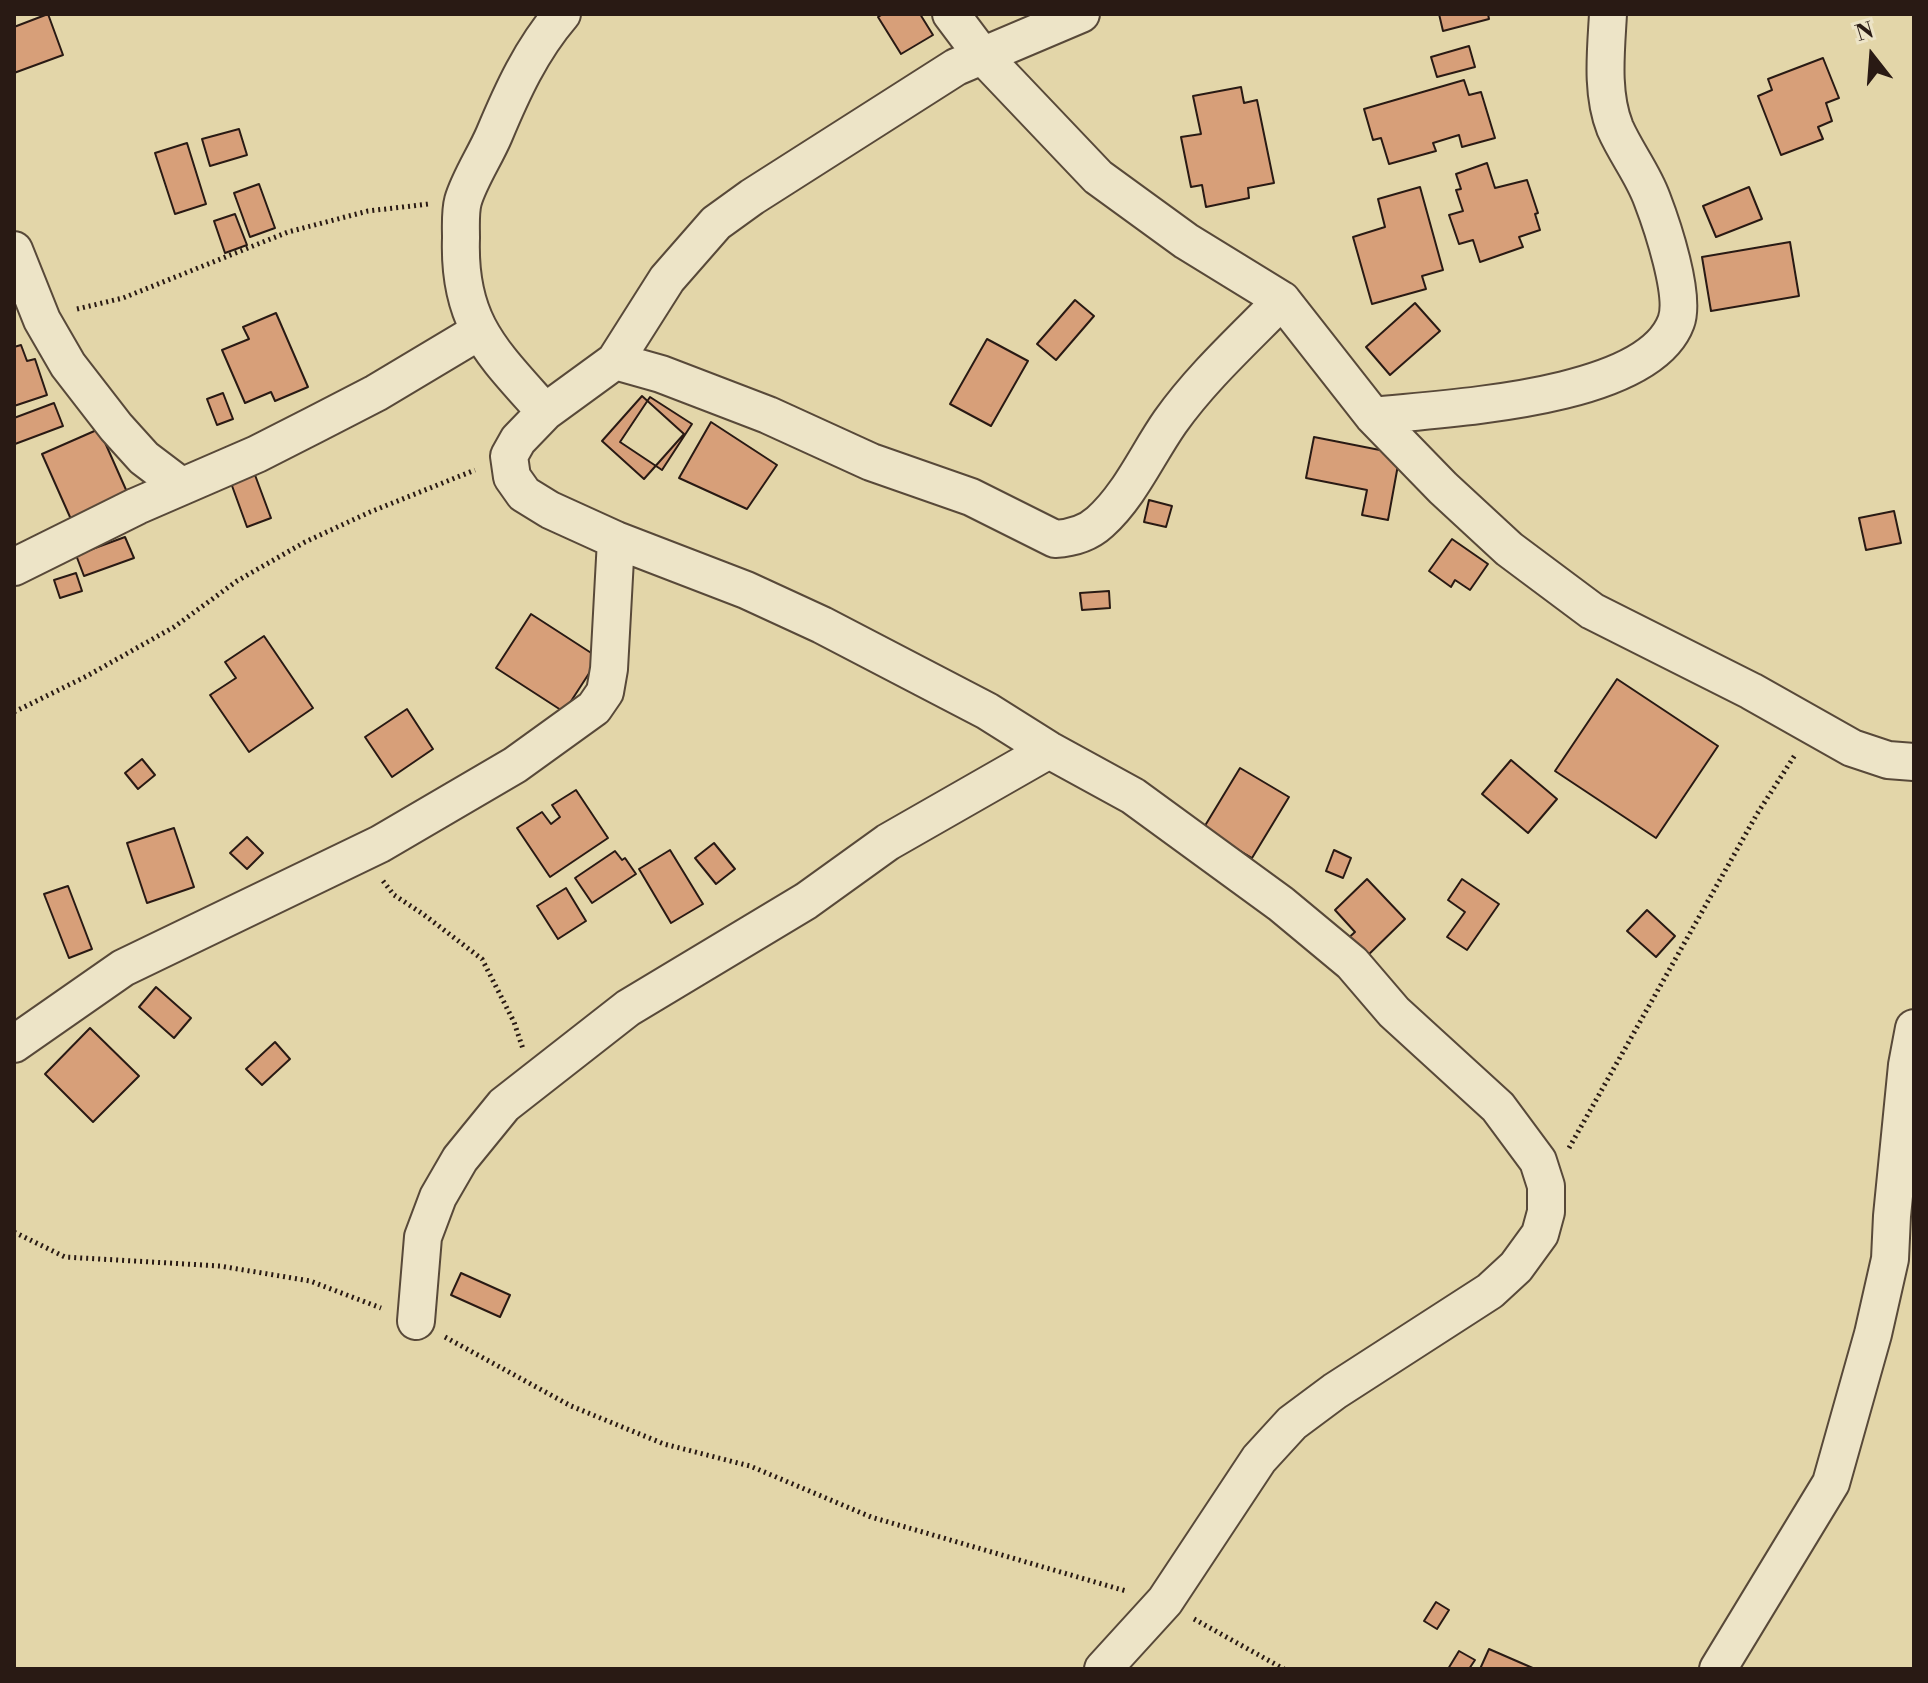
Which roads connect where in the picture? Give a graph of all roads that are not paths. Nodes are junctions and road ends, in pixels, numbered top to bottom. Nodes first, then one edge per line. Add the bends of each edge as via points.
1 (562, 14) edge
2 (951, 14) edge
3 (1081, 14) edge
4 (1608, 14) edge
5 (981, 54) junction
6 (14, 250) edge
7 (1282, 300) junction
8 (478, 332) junction
9 (615, 361) junction
10 (545, 412) junction
11 (1373, 416) junction
12 (181, 486) junction
13 (616, 540) junction
14 (14, 567) edge
15 (1049, 750) junction
16 (1914, 762) edge
17 (1914, 1028) edge
18 (14, 1044) edge
19 (1892, 1216) junction
20 (1914, 1261) edge
21 (416, 1321) road end
22 (1103, 1669) edge
23 (1718, 1669) edge

1 - 8 street via 517,83 462,203 463,287
2 - 5 street
3 - 5 street
4 - 11 street via 1609,107 1664,231 1679,307 1671,333 1638,363 1566,390
5 - 7 street via 1128,202
5 - 9 street via 716,223 667,279
6 - 12 street via 42,320 68,365 144,458
7 - 9 street via 1202,380 1111,511 1097,526 1067,538 1055,539 971,497 871,462 768,415
7 - 11 street
8 - 10 street
8 - 12 street via 327,419
9 - 10 street
10 - 13 street via 509,456 512,477 524,494 550,510
11 - 16 street via 1509,549 1592,611 1852,748
12 - 14 street
13 - 15 street via 822,625 987,711
13 - 18 street via 609,669 605,692 594,708 515,765 380,844 123,968
15 - 21 street via 888,842 806,901 628,1008 504,1105 460,1159 438,1197 423,1237
15 - 22 street via 1144,804 1352,963 1394,1012 1498,1107 1538,1161 1546,1186 1540,1234 1516,1267 1490,1291 1292,1423 1259,1459 1165,1601
17 - 19 street
19 - 20 street
19 - 23 street via 1887,1274 1831,1483

